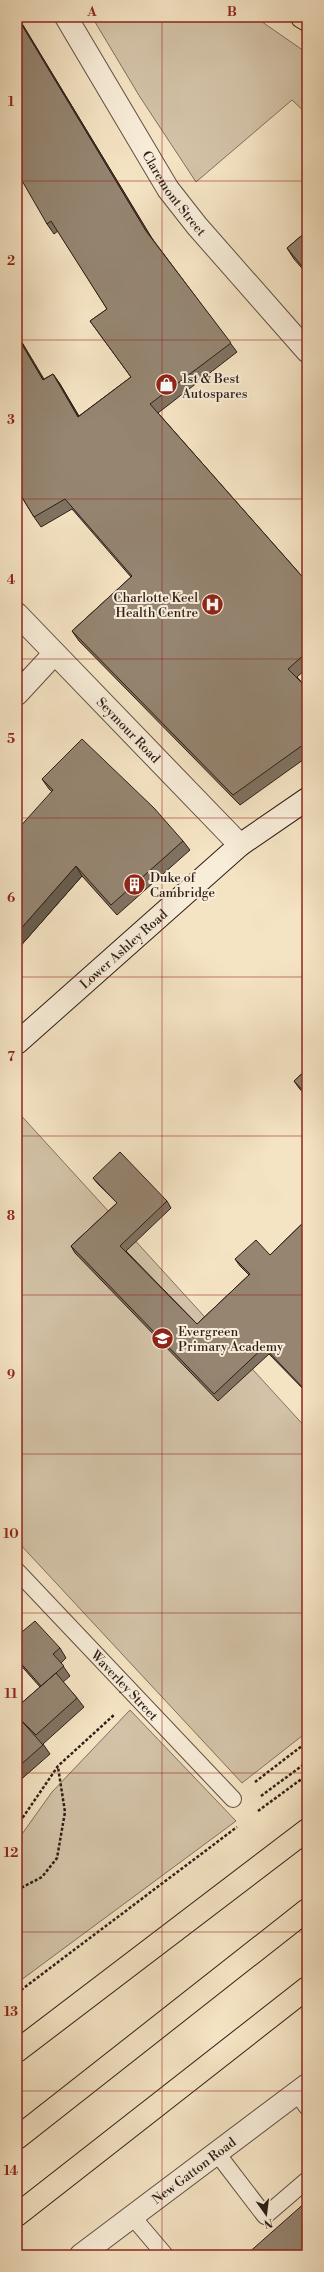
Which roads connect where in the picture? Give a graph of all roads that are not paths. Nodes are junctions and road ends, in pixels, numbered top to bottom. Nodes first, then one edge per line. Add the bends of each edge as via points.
1 (66, 17) edge
2 (302, 17) edge
3 (307, 20) edge
4 (307, 350) edge
5 (17, 614) edge
6 (54, 654) junction
7 (17, 694) edge
8 (307, 799) edge
9 (240, 844) junction
10 (17, 1043) edge
11 (17, 1570) edge
12 (238, 1804) road end
13 (307, 1830) edge
14 (307, 1910) edge
15 (307, 1988) edge
16 (307, 1994) edge
17 (262, 2024) junction
18 (17, 2051) edge
19 (304, 2095) edge
20 (17, 2138) edge
21 (216, 2152) junction
22 (307, 2180) edge
23 (17, 2215) edge
24 (131, 2215) junction
25 (81, 2255) edge
26 (165, 2255) edge

1 - 4 street, Claremont Street via 168,189 197,226
2 - 3 main road
5 - 6 street, Seymour Road
6 - 7 street
6 - 9 street, Seymour Road
8 - 9 street, Lower Ashley Road
9 - 10 street, Lower Ashley Road
11 - 12 lane, Waverley Street
13 - 18 main road
14 - 20 main road
15 - 17 main road
16 - 17 main road
17 - 23 main road
19 - 21 street, New Gatton Road
21 - 22 lane via 265,2216
21 - 24 street, New Gatton Road
24 - 25 street, New Gatton Road
24 - 26 lane

